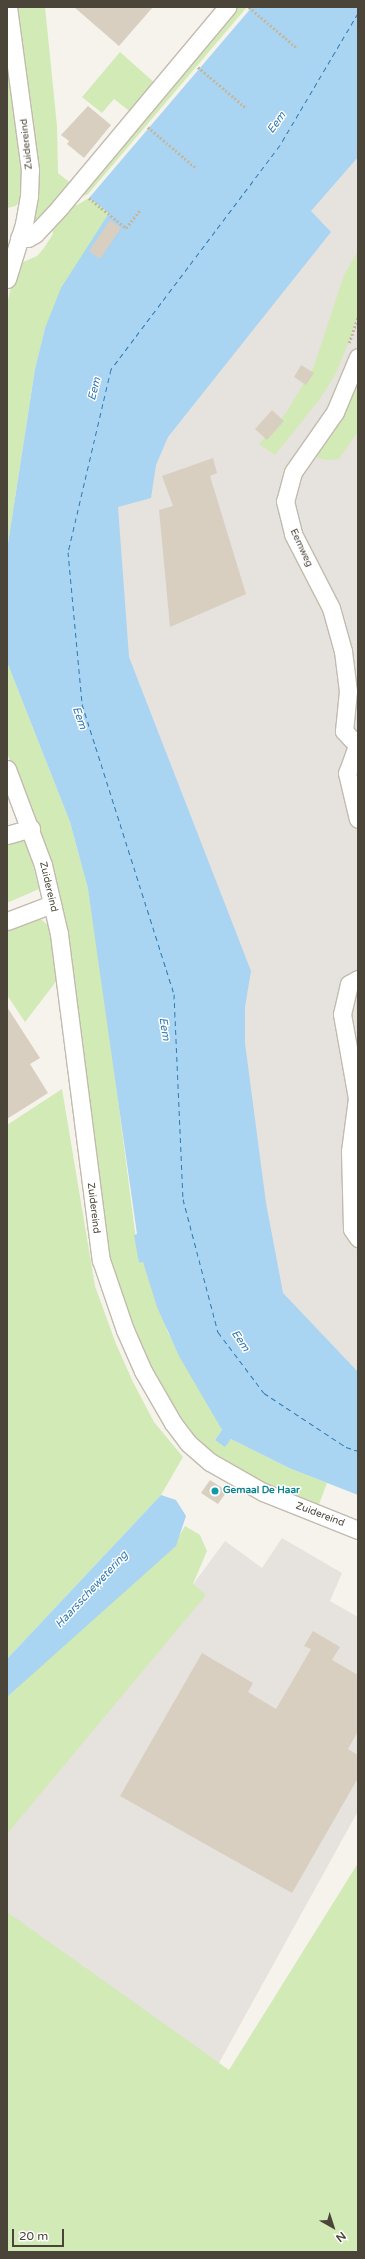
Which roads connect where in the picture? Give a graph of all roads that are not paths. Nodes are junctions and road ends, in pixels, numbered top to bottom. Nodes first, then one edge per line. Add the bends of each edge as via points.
1 (8, 7) edge
2 (227, 7) edge
3 (19, 238) junction
4 (7, 279) edge
5 (358, 357) edge
6 (358, 746) edge
7 (7, 769) edge
8 (358, 819) edge
9 (31, 828) junction
10 (7, 835) edge
11 (52, 904) junction
12 (7, 921) edge
13 (358, 979) edge
14 (358, 1238) edge
15 (358, 1530) edge

1 - 3 street, Zuidereind via 30,170 29,196
2 - 3 street via 45,223 31,237
3 - 4 street, Zuidereind
5 - 6 street, Eemweg via 335,412 293,472 285,501 293,534 331,608 343,651 348,691 344,731
6 - 8 street via 347,772
7 - 9 street, Zuidereind
9 - 10 street
9 - 11 street, Zuidereind via 45,870
11 - 12 street
11 - 15 street, Zuidereind via 59,934 98,1247 109,1289 143,1371 177,1429 210,1462 263,1492
13 - 14 street via 350,984 342,1014 357,1098 350,1151 352,1229

